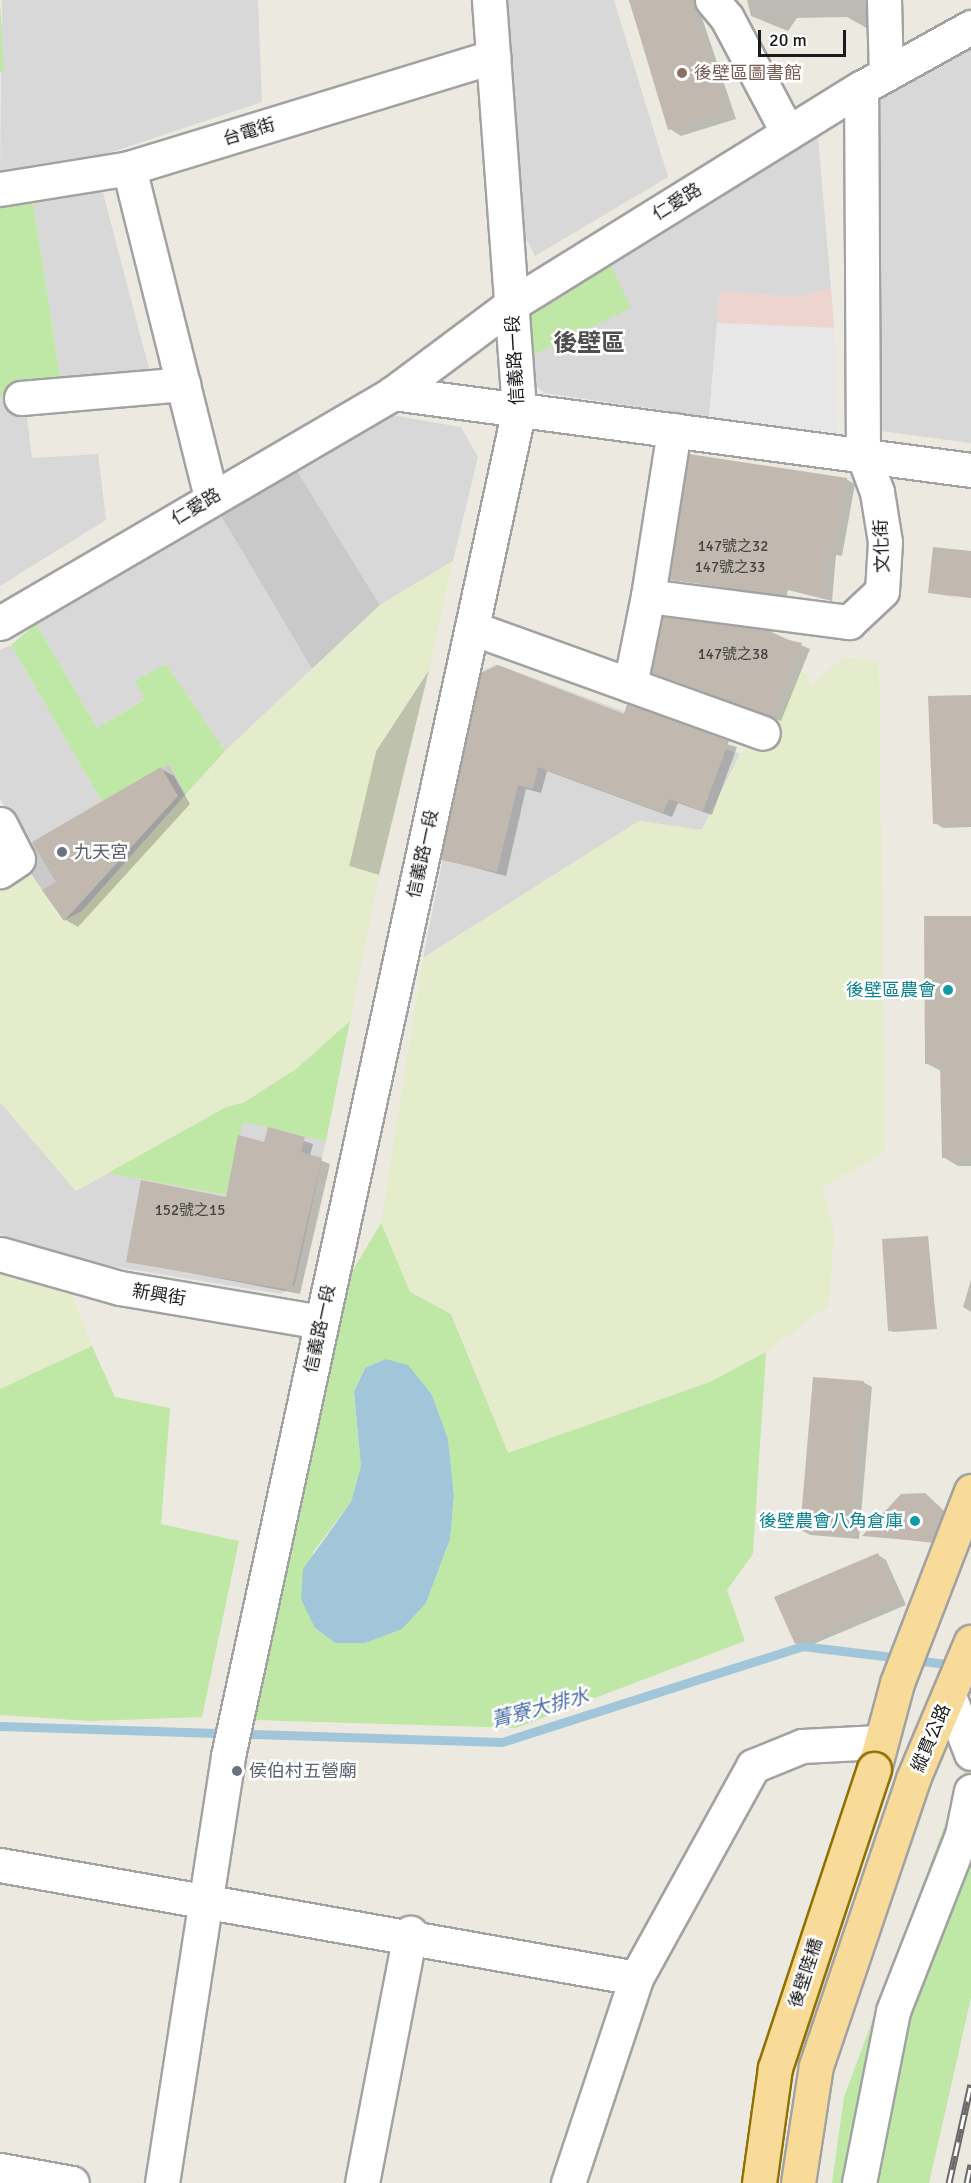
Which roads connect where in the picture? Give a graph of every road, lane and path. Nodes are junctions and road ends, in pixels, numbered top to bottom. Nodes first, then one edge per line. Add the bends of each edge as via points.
1 (489, 0) edge
2 (712, 0) edge
3 (884, 0) edge
4 (971, 27) edge
5 (493, 57) junction
6 (874, 81) junction
7 (788, 133) junction
8 (129, 168) junction
9 (0, 189) edge
10 (512, 304) junction
11 (183, 384) junction
12 (393, 393) junction
13 (21, 398) dead end
14 (519, 410) junction
15 (674, 430) junction
16 (862, 454) junction
17 (971, 470) edge
18 (211, 498) junction
19 (648, 596) junction
20 (0, 623) edge
21 (472, 628) junction
22 (630, 685) junction
23 (763, 733) dead end
24 (0, 824) edge
25 (0, 871) edge
26 (0, 1254) edge
27 (321, 1322) junction
28 (971, 1491) edge
29 (971, 1642) edge
30 (949, 1696) junction
31 (971, 1753) edge
32 (876, 1755) junction
33 (971, 1791) edge
34 (0, 1865) edge
35 (205, 1899) junction
36 (410, 1933) junction
37 (636, 1978) junction
38 (0, 2170) edge
39 (72, 2183) edge
40 (162, 2183) edge
41 (362, 2183) edge
42 (568, 2183) edge
43 (744, 2183) edge
44 (759, 2183) edge
45 (798, 2183) edge
46 (860, 2183) edge

1 - 5 street, 信義路一段
2 - 7 street via 727,18
3 - 6 street, 文化街
4 - 6 street, 仁愛路
5 - 8 street, 台電街
5 - 10 street, 信義路一段
6 - 7 street, 仁愛路
6 - 16 street, 文化街
7 - 10 street, 仁愛路
8 - 9 street, 台電街
8 - 11 street
10 - 12 street, 仁愛路
10 - 14 street, 信義路一段
11 - 13 street
11 - 18 street
12 - 14 street
12 - 18 street, 仁愛路
14 - 15 street
14 - 21 street, 信義路一段
15 - 16 street
15 - 19 street
16 - 17 street
16 - 19 street, 文化街 via 877,492 885,542 882,591 849,622
18 - 20 street, 仁愛路
19 - 22 street
21 - 22 street
21 - 27 street, 信義路一段
22 - 23 street
24 - 25 street via 18,859
26 - 27 street, 新興街 via 120,1288
27 - 35 street, 信義路一段 via 228,1756
28 - 32 main road via 897,1683
29 - 30 main road, 縱貫公路
30 - 31 street
30 - 45 main road, 縱貫公路 via 913,1779 816,2066
32 - 37 street via 802,1746 753,1766
32 - 43 street via 873,1777 831,1860 759,2074
32 - 44 main road, 後壁陸橋, bridge via 775,2068
33 - 46 street via 962,1835 893,2011
34 - 35 street
35 - 36 street
35 - 40 street, 信義路一段
36 - 37 street
36 - 41 street
37 - 42 street
38 - 39 street

